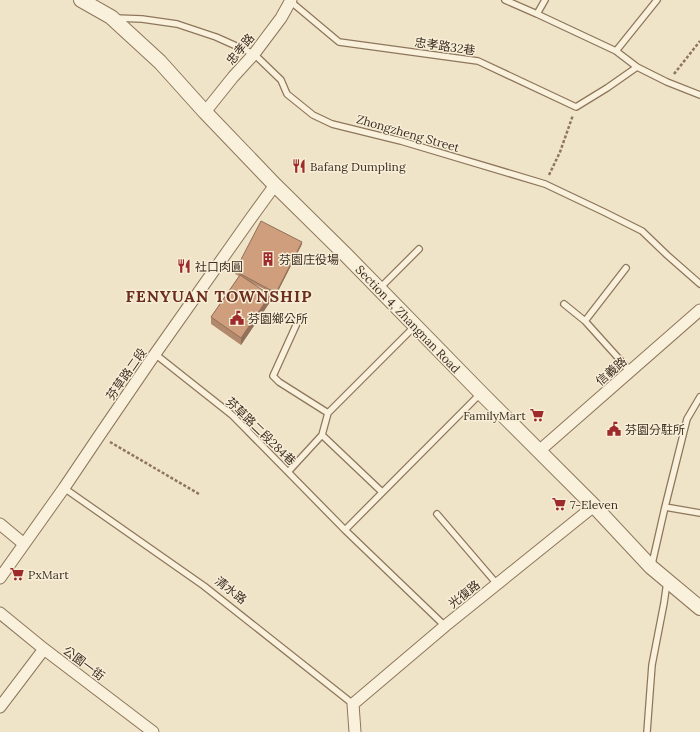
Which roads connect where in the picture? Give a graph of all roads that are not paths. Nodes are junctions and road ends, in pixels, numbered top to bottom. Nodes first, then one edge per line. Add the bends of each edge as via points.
1 (81, 0) edge
2 (505, 0) edge
3 (545, 0) edge
4 (656, 0) edge
5 (291, 1) edge
6 (537, 14) junction
7 (111, 18) junction
8 (616, 51) junction
9 (254, 54) junction
10 (637, 67) junction
11 (700, 94) edge
12 (205, 112) junction
13 (275, 185) junction
14 (419, 249) dead end
15 (626, 268) dead end
16 (700, 284) edge
17 (379, 289) junction
18 (564, 304) dead end
19 (700, 310) edge
20 (298, 321) dead end
21 (585, 321) junction
22 (416, 326) junction
23 (155, 354) junction
24 (630, 371) junction
25 (481, 393) junction
26 (700, 397) edge
27 (328, 413) junction
28 (322, 434) junction
29 (539, 452) junction
30 (288, 472) junction
31 (64, 488) junction
32 (382, 492) junction
33 (594, 506) junction
34 (665, 507) junction
35 (437, 514) dead end
36 (700, 514) edge
37 (0, 524) edge
38 (345, 530) junction
39 (24, 544) junction
40 (651, 567) junction
41 (0, 578) edge
42 (667, 580) junction
43 (497, 584) junction
44 (700, 608) edge
45 (0, 613) edge
46 (445, 626) junction
47 (44, 649) junction
48 (353, 704) junction
49 (0, 707) edge
50 (153, 732) edge
51 (355, 732) edge
52 (647, 732) edge

1 - 7 street, Section 4, Zhangnan Road
2 - 6 lane
3 - 6 lane
4 - 8 lane
5 - 9 street, 忠孝路
5 - 10 lane, 忠孝路32巷 via 339,42 478,61 576,107
6 - 8 lane
7 - 9 lane, Zhongzheng Street via 177,24 216,37
7 - 12 street, Section 4, Zhangnan Road via 160,62
8 - 10 lane
9 - 12 street, 忠孝路
9 - 16 lane, Zhongzheng Street via 282,80 287,94 313,115 332,124 401,141 545,184 642,231
10 - 11 lane
12 - 13 street, Section 4, Zhangnan Road
13 - 17 street, Section 4, Zhangnan Road
13 - 23 street, 芬草路二段
14 - 17 lane
15 - 21 lane
17 - 22 street, Section 4, Zhangnan Road
18 - 21 lane
19 - 24 street, 信義路
20 - 27 lane via 273,376
21 - 24 lane
22 - 25 street, Section 4, Zhangnan Road
22 - 27 lane
23 - 30 lane, 芬草路二段284巷 via 232,415
23 - 31 street, 芬草路二段
24 - 29 street, 信義路
25 - 29 street, Section 4, Zhangnan Road
25 - 32 lane
26 - 34 lane via 687,419
27 - 28 lane
28 - 30 lane
28 - 32 lane
29 - 33 street, Section 4, Zhangnan Road
30 - 38 lane, 芬草路二段284巷
31 - 39 street, 芬草路二段
31 - 48 lane, 清水路 via 204,586
32 - 38 lane
33 - 40 street, Section 4, Zhangnan Road
33 - 43 street, 光復路
34 - 36 lane
34 - 40 lane
35 - 43 lane
37 - 39 street
38 - 46 lane, 芬草路二段284巷
39 - 41 street, 芬草路二段
40 - 42 street, Section 4, Zhangnan Road
42 - 44 street, Section 4, Zhangnan Road
42 - 52 lane via 652,665
43 - 46 street, 光復路
45 - 47 street, 公園一街
46 - 48 street, 光復路
47 - 49 street
47 - 50 street, 公園一街
48 - 51 street

